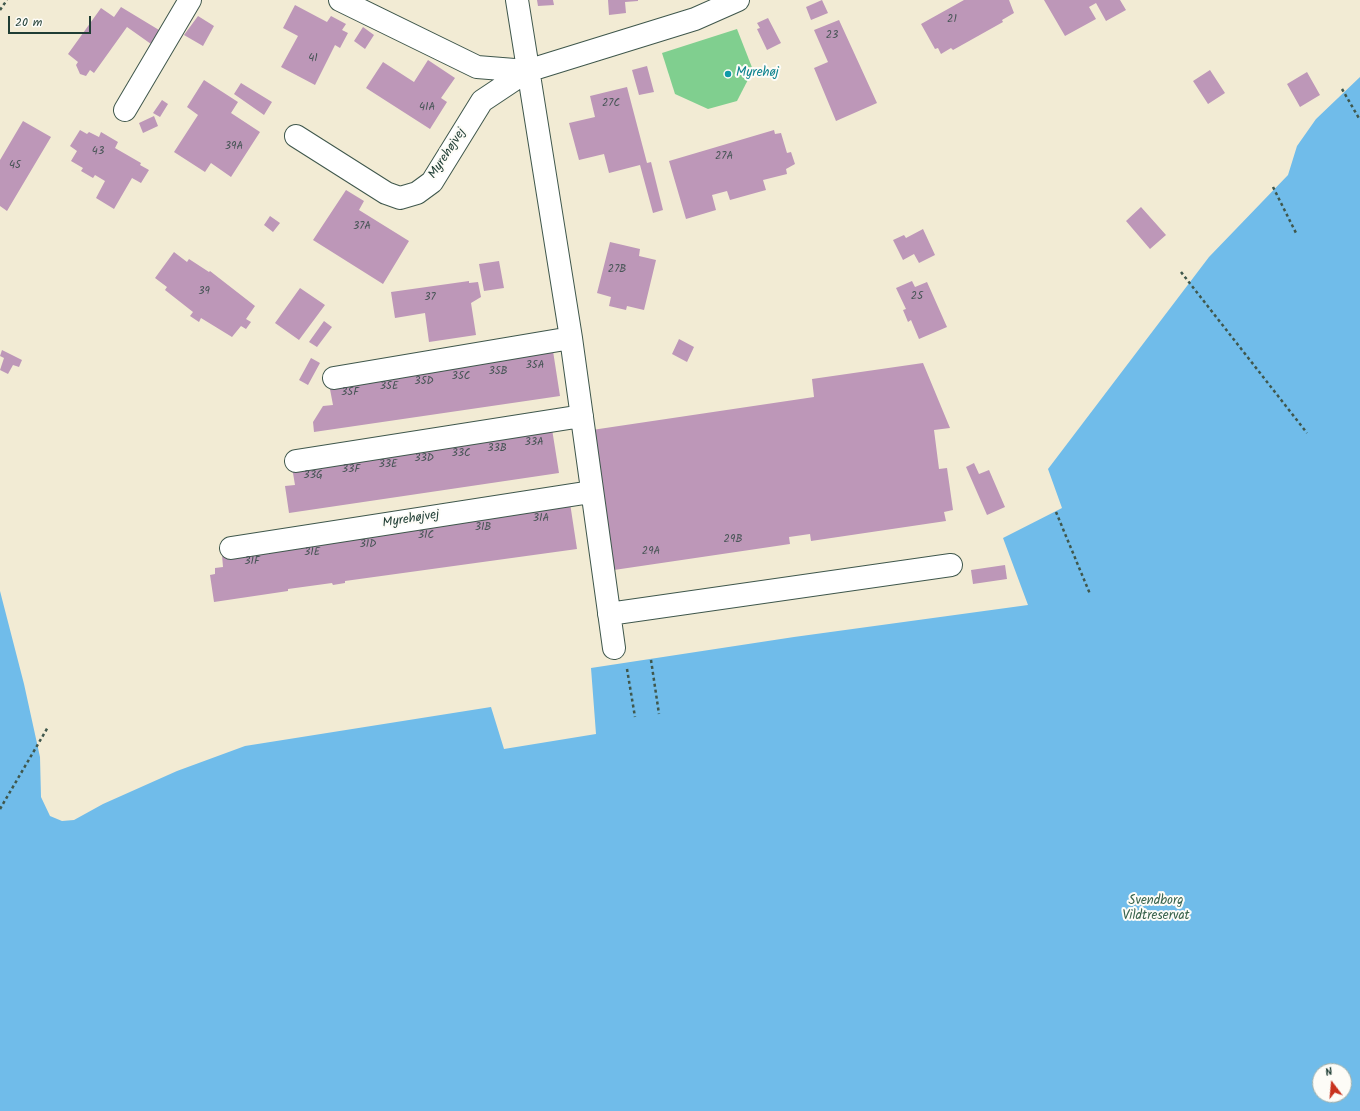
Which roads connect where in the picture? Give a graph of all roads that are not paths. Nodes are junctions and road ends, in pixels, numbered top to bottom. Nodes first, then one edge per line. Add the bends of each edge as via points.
1 (190, 0) edge
2 (340, 0) edge
3 (517, 0) edge
4 (738, 0) edge
5 (694, 9) edge
6 (527, 71) junction
7 (125, 110) dead end
8 (296, 136) dead end
9 (571, 338) junction
10 (334, 378) dead end
11 (582, 416) junction
12 (296, 461) dead end
13 (591, 492) junction
14 (231, 548) dead end
15 (951, 565) dead end
16 (609, 614) junction
17 (620, 656) road end

1 - 7 street
2 - 6 street, Myrehøjvej via 477,67
3 - 6 street
4 - 5 street, Myrehøjvej
5 - 6 street, Myrehøjvej
6 - 8 street, Myrehøjvej via 482,101 432,182 417,193 400,198 386,193
6 - 9 street
9 - 10 street
9 - 11 street
11 - 12 street
11 - 13 street
13 - 14 street, Myrehøjvej
13 - 16 street
15 - 16 street
16 - 17 street

